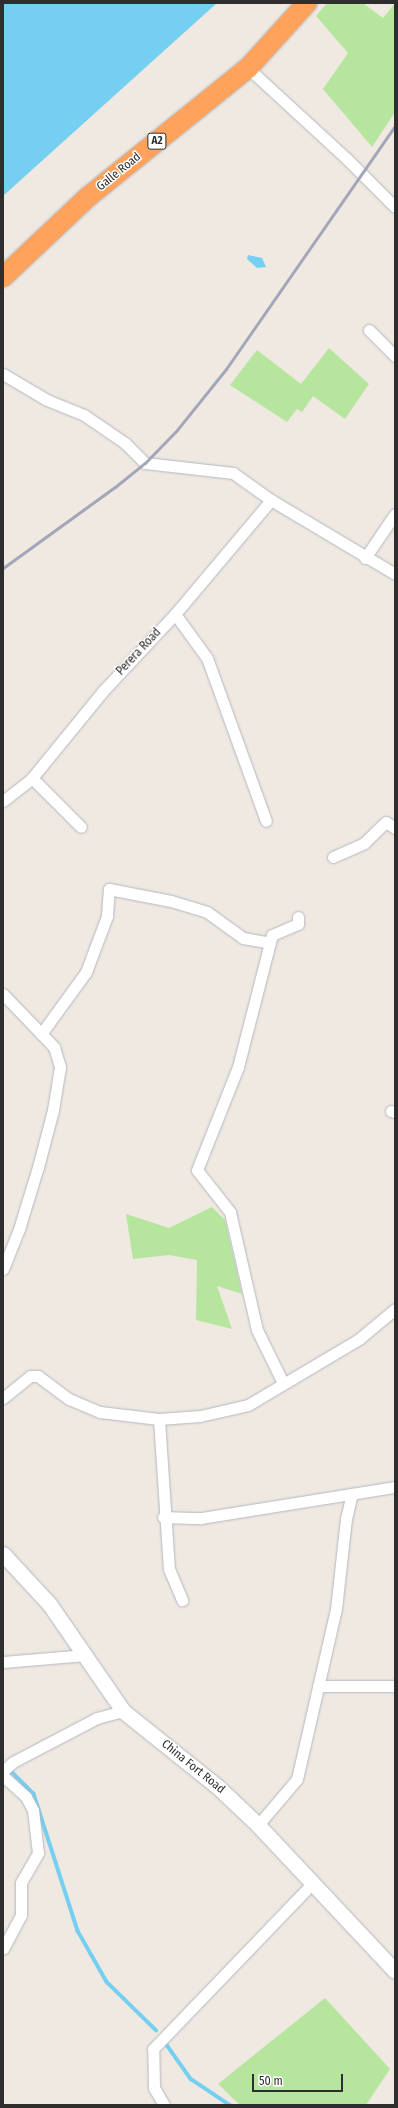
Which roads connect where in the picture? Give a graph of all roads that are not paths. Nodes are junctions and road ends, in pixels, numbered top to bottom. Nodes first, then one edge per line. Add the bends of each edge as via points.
1 (307, 3) edge
2 (248, 68) junction
3 (395, 207) edge
4 (3, 277) edge
5 (369, 330) dead end
6 (395, 356) edge
7 (3, 374) edge
8 (271, 500) junction
9 (395, 514) edge
10 (365, 558) junction
11 (395, 574) edge
12 (175, 614) junction
13 (32, 778) junction
14 (3, 801) edge
15 (266, 821) dead end
16 (81, 827) dead end
17 (395, 828) edge
18 (333, 857) dead end
19 (298, 917) dead end
20 (270, 943) junction
21 (3, 994) edge
22 (41, 1034) junction
23 (3, 1270) edge
24 (395, 1309) edge
25 (283, 1383) junction
26 (3, 1398) edge
27 (159, 1419) junction
28 (395, 1487) edge
29 (352, 1494) junction
30 (163, 1517) junction
31 (3, 1554) edge
32 (182, 1600) dead end
33 (86, 1655) junction
34 (3, 1662) edge
35 (318, 1686) junction
36 (395, 1686) edge
37 (123, 1710) junction
38 (3, 1771) edge
39 (3, 1776) edge
40 (258, 1825) junction
41 (313, 1883) junction
42 (3, 1949) edge
43 (395, 1971) edge
44 (164, 2105) edge

1 - 2 highway, Galle Road / A2
2 - 3 street
2 - 4 highway, Galle Road / A2 via 88,197
5 - 6 street
7 - 8 street via 47,400 84,415 125,443 145,463 233,473
8 - 10 street
8 - 12 street, Perera Road
9 - 10 street
10 - 11 street
12 - 13 street, Perera Road via 103,691
12 - 15 street via 207,658
13 - 14 street, Perera Road
13 - 16 street
17 - 18 street via 386,822 364,843
19 - 20 street via 298,924 272,935
20 - 22 street via 243,938 218,927 207,912 171,901 109,889 107,916 86,972
20 - 25 street via 238,1067 197,1170 230,1212 257,1330
21 - 22 street
22 - 23 street via 54,1047 60,1067 53,1110 38,1167
24 - 25 street via 359,1339
25 - 27 street via 248,1405 200,1416
26 - 27 street via 30,1376 38,1376 69,1399 88,1408 115,1415
27 - 30 street
28 - 29 street
29 - 30 street via 201,1518
29 - 35 street via 346,1519 336,1609
30 - 32 street via 169,1569
31 - 33 street, China Fort Road via 50,1605
33 - 34 street
33 - 37 street, China Fort Road
35 - 36 street
35 - 40 street via 297,1779
37 - 38 street via 97,1718 13,1762
37 - 40 street, China Fort Road via 219,1788
39 - 42 street via 26,1797 33,1810 38,1853 21,1883 21,1915
40 - 41 street, China Fort Road
41 - 43 street, China Fort Road
41 - 44 street via 153,2049 154,2088

